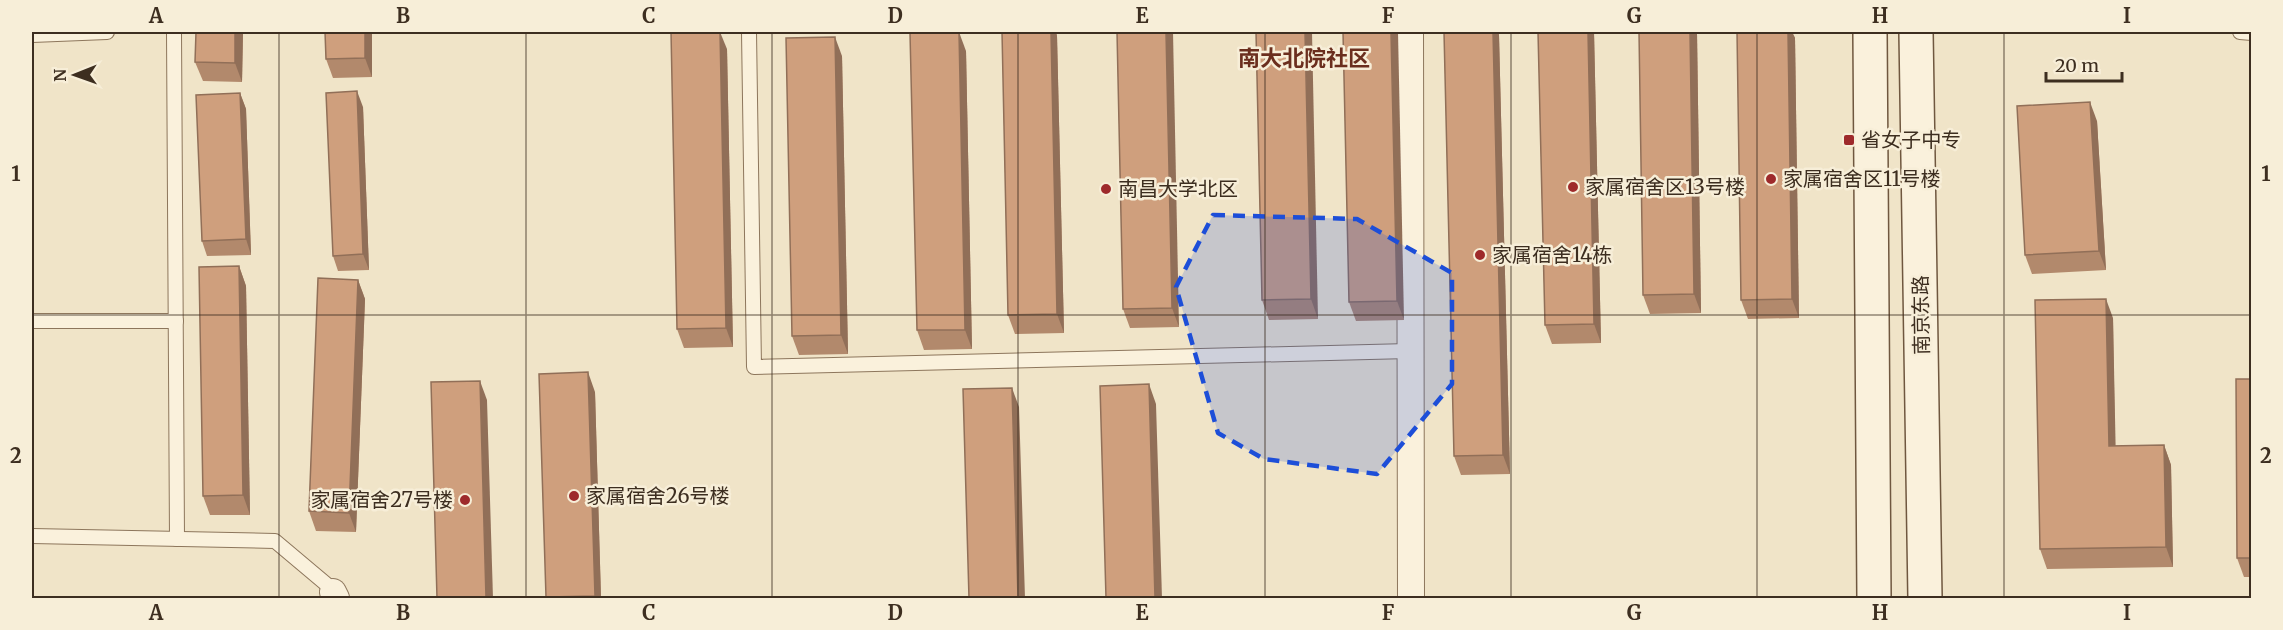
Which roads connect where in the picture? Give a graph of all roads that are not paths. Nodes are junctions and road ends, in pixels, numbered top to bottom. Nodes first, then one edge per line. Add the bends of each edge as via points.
1 (107, 32) edge
2 (174, 32) edge
3 (749, 32) edge
4 (1410, 32) edge
5 (1870, 32) edge
6 (1916, 32) edge
7 (2240, 32) edge
8 (2252, 33) edge
9 (32, 35) edge
10 (32, 321) edge
11 (176, 321) junction
12 (1409, 351) junction
13 (32, 536) edge
14 (177, 539) junction
15 (339, 596) edge
16 (1411, 598) edge
17 (1874, 598) edge
18 (1926, 598) edge

1 - 9 lane
2 - 11 lane
3 - 12 lane via 754,367
4 - 12 street
5 - 17 main road
6 - 18 main road, 南京东路
7 - 8 lane
10 - 11 lane
11 - 14 lane
12 - 16 street
13 - 14 lane
14 - 15 lane via 275,541

